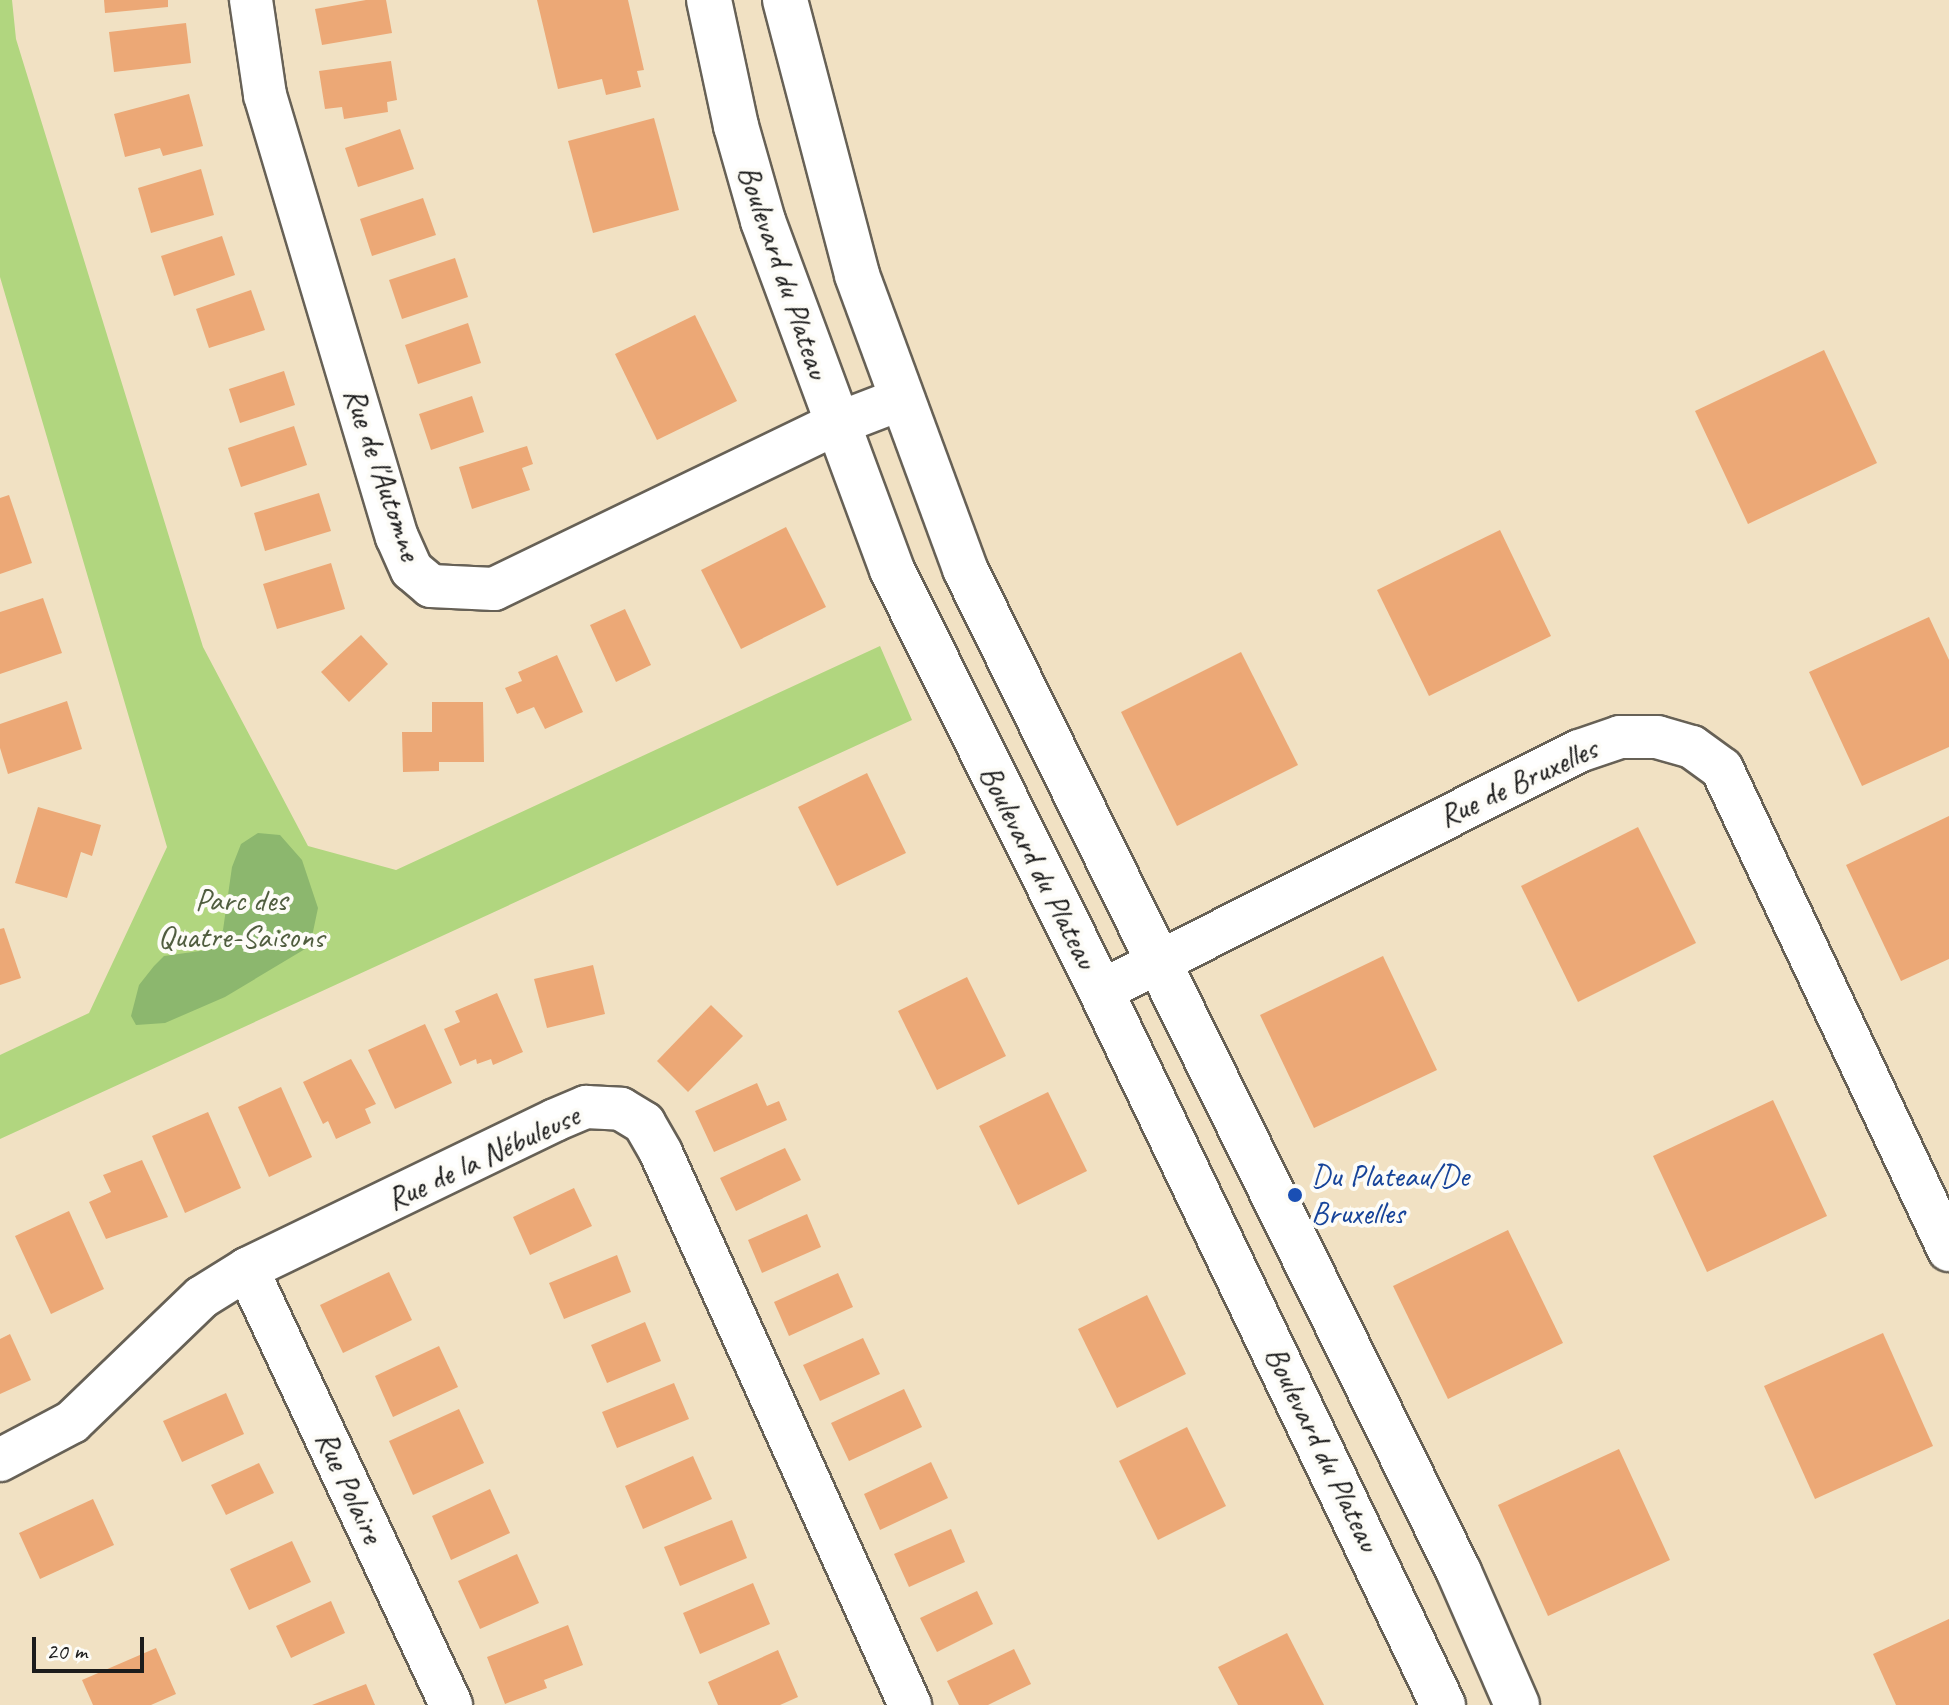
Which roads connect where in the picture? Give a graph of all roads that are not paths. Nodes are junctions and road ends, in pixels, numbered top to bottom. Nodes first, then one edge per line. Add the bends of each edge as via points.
1 (251, 0) edge
2 (709, 0) edge
3 (785, 0) edge
4 (901, 399) junction
5 (836, 424) junction
6 (1162, 961) junction
7 (1101, 991) junction
8 (1949, 1250) edge
9 (247, 1269) junction
10 (0, 1460) edge
11 (451, 1705) edge
12 (910, 1705) edge
13 (1443, 1705) edge
14 (1517, 1705) edge

1 - 5 street, Rue de l'Automne via 265,95 397,537 412,570 431,586 494,589
2 - 5 main road, Boulevard du Plateau via 763,221
3 - 4 main road, Boulevard du Plateau via 825,167
4 - 5 street, Rue de l'Automne
4 - 6 main road, Boulevard du Plateau via 998,642
5 - 7 main road, Boulevard du Plateau via 917,627
6 - 7 street, Rue de Bruxelles
6 - 8 street, Rue de Bruxelles via 1579,751 1620,737 1657,737 1692,747 1722,769
6 - 14 main road, Boulevard du Plateau via 1459,1572
7 - 13 main road, Boulevard du Plateau
9 - 10 street, Rue de la Nébuleuse via 202,1297 106,1396 72,1422
9 - 11 street, Rue Polaire
9 - 12 street, Rue de la Nébuleuse via 586,1107 621,1109 644,1123

